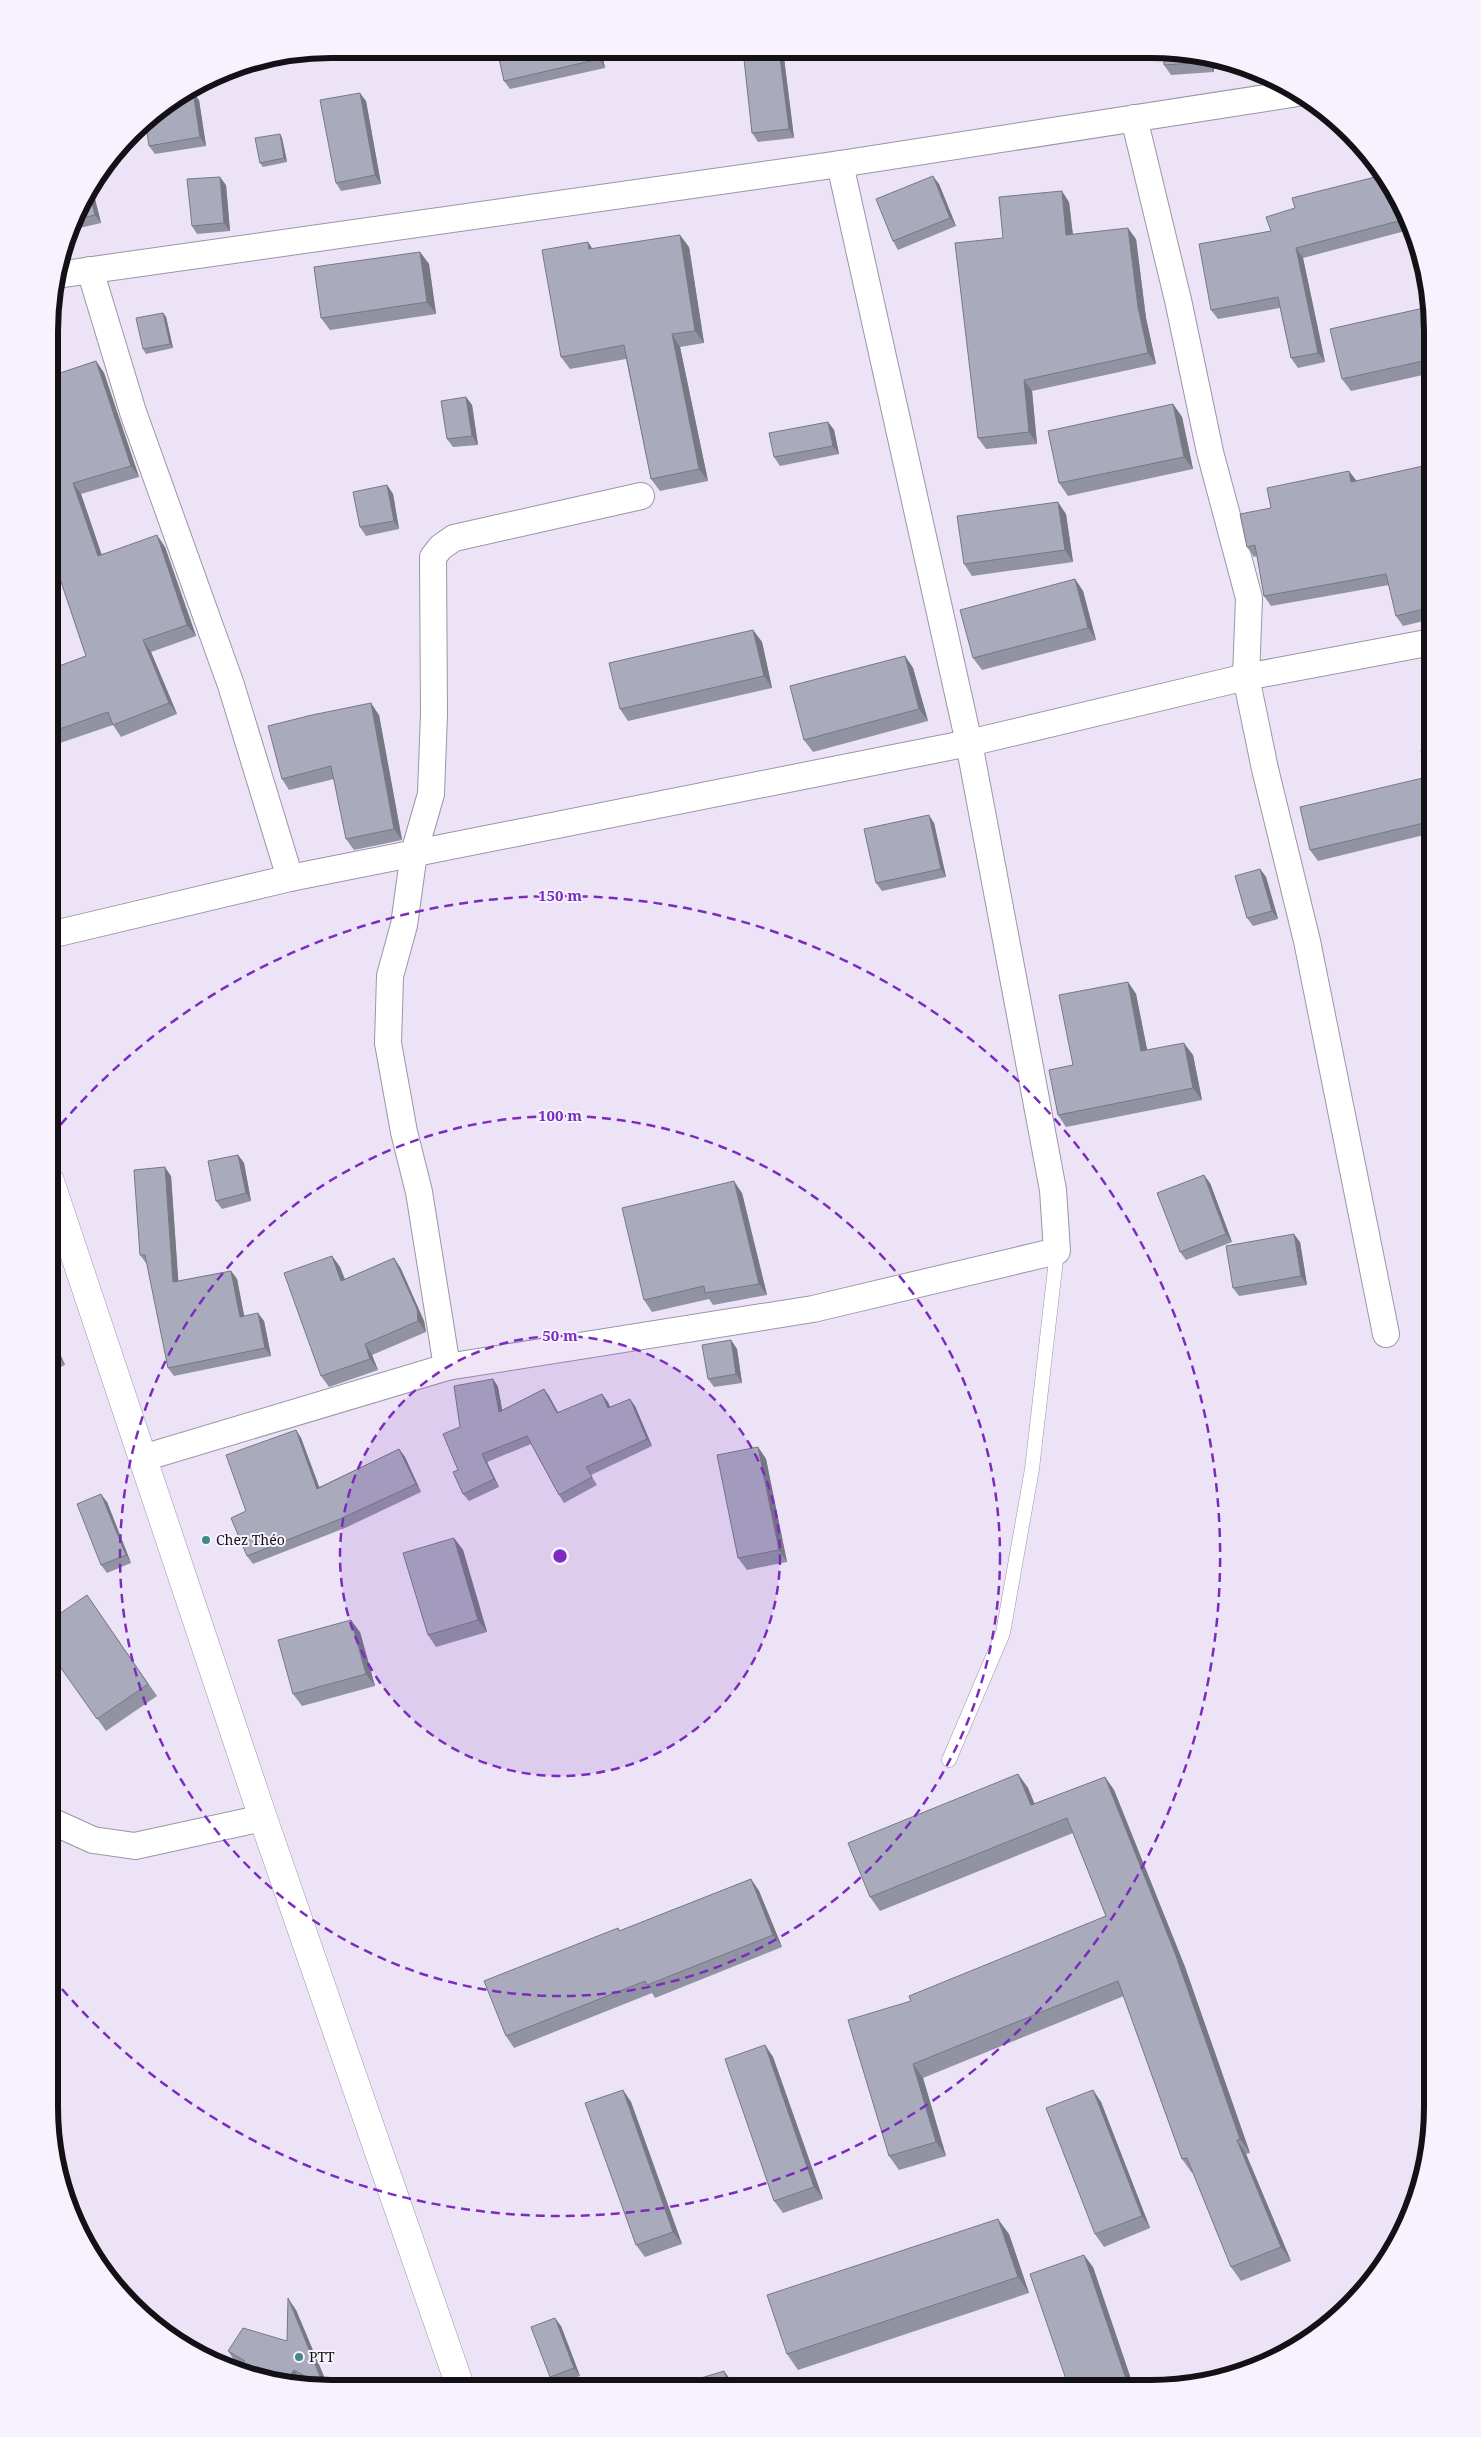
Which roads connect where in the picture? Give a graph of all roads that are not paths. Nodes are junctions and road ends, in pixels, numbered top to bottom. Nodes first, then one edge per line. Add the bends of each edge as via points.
1 (1288, 95) edge
2 (1134, 118) junction
3 (840, 164) junction
4 (90, 270) junction
5 (64, 274) edge
6 (641, 496) dead end
7 (1424, 644) edge
8 (1246, 677) junction
9 (969, 743) junction
10 (414, 854) junction
11 (290, 878) junction
12 (58, 933) edge
13 (58, 1220) edge
14 (1057, 1251) junction
15 (1386, 1334) dead end
16 (447, 1367) junction
17 (143, 1458) junction
18 (949, 1760) dead end
19 (263, 1818) junction
20 (58, 1829) edge
21 (458, 2380) edge

1 - 2 street
2 - 3 street
2 - 8 street via 1178,300 1210,452 1249,598
3 - 4 street
3 - 9 street
4 - 5 street
4 - 11 street via 133,412 230,685
6 - 10 street via 454,538 432,557 434,714 431,794
7 - 8 street
8 - 9 street
8 - 15 street via 1307,941
9 - 10 street
9 - 14 street via 1053,1190
10 - 11 street
10 - 16 street via 404,925 390,976 388,1043 419,1192
11 - 12 street
13 - 17 main road
14 - 16 street via 813,1309
14 - 18 lane via 1032,1469 1003,1633
16 - 17 street
17 - 19 main road
19 - 20 street via 135,1846 92,1840
19 - 21 main road

